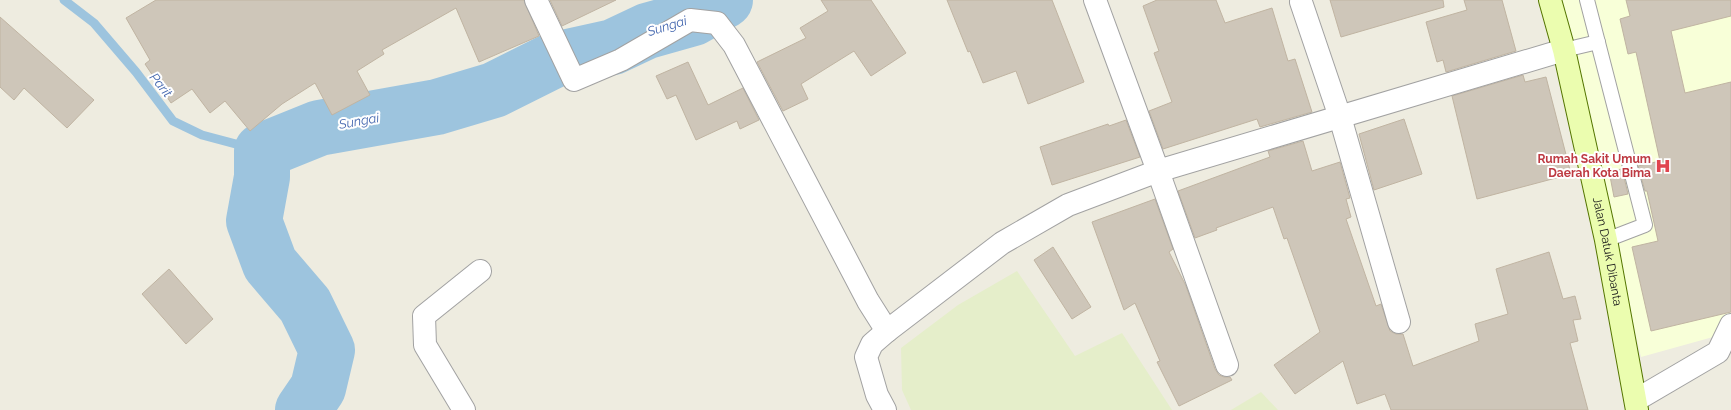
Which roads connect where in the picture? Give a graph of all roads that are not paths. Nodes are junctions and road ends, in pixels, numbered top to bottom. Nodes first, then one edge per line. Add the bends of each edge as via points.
1 (536, 0) edge
2 (1095, 0) edge
3 (1550, 0) edge
4 (1587, 0) edge
5 (1302, 2) dead end
6 (1598, 42) junction
7 (1564, 50) junction
8 (1340, 117) junction
9 (1158, 171) junction
10 (1606, 240) junction
11 (480, 271) dead end
12 (1399, 322) dead end
13 (1731, 325) edge
14 (887, 331) junction
15 (1725, 358) edge
16 (1227, 365) dead end
17 (1636, 405) edge
18 (464, 410) edge
19 (885, 410) edge

1 - 14 street via 574,80 621,60 690,20 717,23 734,45 868,301
2 - 9 street
3 - 7 main road, Jalan Datuk Dibanta
4 - 6 lane
5 - 8 street
6 - 7 lane
6 - 10 lane via 1645,225
7 - 8 street
7 - 10 main road, Jalan Datuk Dibanta
8 - 9 street
8 - 12 street
9 - 14 street via 1054,212 1002,243
9 - 16 street
10 - 17 main road, Jalan Datuk Dibanta
11 - 18 street via 424,316 425,345
13 - 15 street
14 - 19 street via 872,344 866,357 877,395
15 - 17 street

